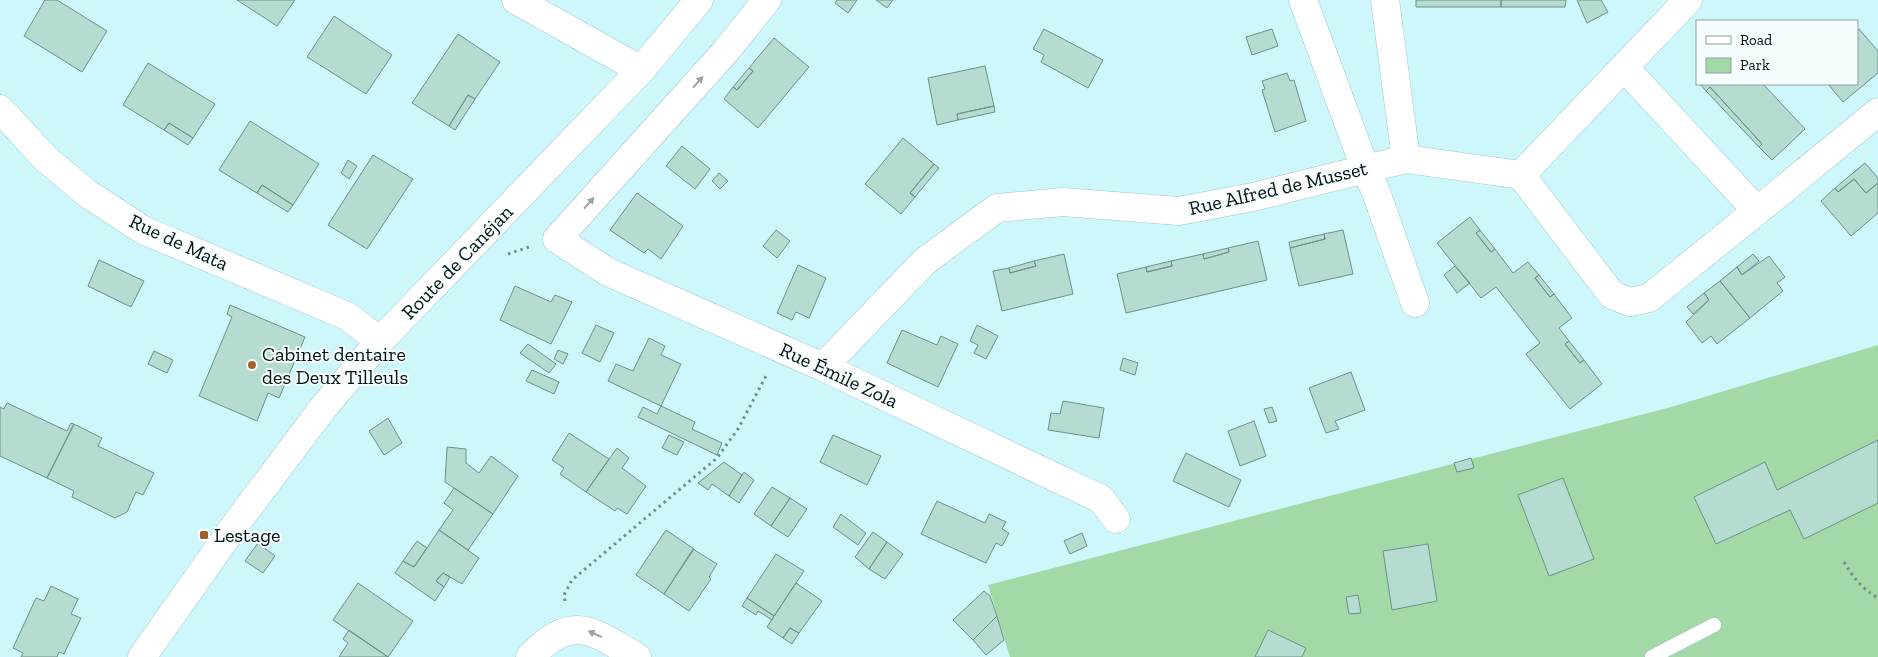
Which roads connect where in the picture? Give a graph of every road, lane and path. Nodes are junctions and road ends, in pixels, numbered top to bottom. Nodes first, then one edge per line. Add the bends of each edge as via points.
1 (516, 0) edge
2 (699, 0) edge
3 (767, 0) edge
4 (1302, 0) edge
5 (1385, 0) edge
6 (1688, 0) edge
7 (1624, 67) junction
8 (641, 70) junction
9 (0, 109) edge
10 (1878, 112) edge
11 (1406, 159) junction
12 (1365, 168) junction
13 (1521, 176) junction
14 (1757, 211) junction
15 (1415, 303) dead end
16 (380, 341) junction
17 (780, 348) junction
18 (823, 367) junction
19 (1116, 519) dead end
20 (1844, 562) dead end
21 (572, 580) dead end
22 (1878, 598) edge
23 (1714, 625) dead end
24 (142, 657) edge
25 (530, 657) edge
26 (637, 657) edge
27 (1652, 657) edge

1 - 8 street
2 - 8 street, Route de Canéjan
17 -> 3 street, Rue Émile Zola via 608,272 557,239 725,52
4 - 12 street
5 - 11 street
6 - 7 street
7 - 13 street
7 - 14 street
8 - 16 street, Route de Canéjan
9 - 16 street, Rue de Mata via 45,158 88,194 143,230 347,316
10 - 14 street
11 - 12 street, Rue Alfred de Musset
11 - 13 street, Rue Alfred de Musset
12 - 15 street
12 - 18 street, Rue Alfred de Musset via 1253,197 1179,211 1063,202 997,208 925,261
13 - 14 street via 1612,294 1630,302 1649,298
16 - 24 street, Route de Canéjan via 323,408
17 - 18 street, Rue Émile Zola
17 - 21 path via 738,429 717,458
18 - 19 street, Rue Émile Zola via 1100,499
20 - 22 path via 1865,591
23 - 27 lane
26 -> 25 street via 591,631 571,629 546,640

